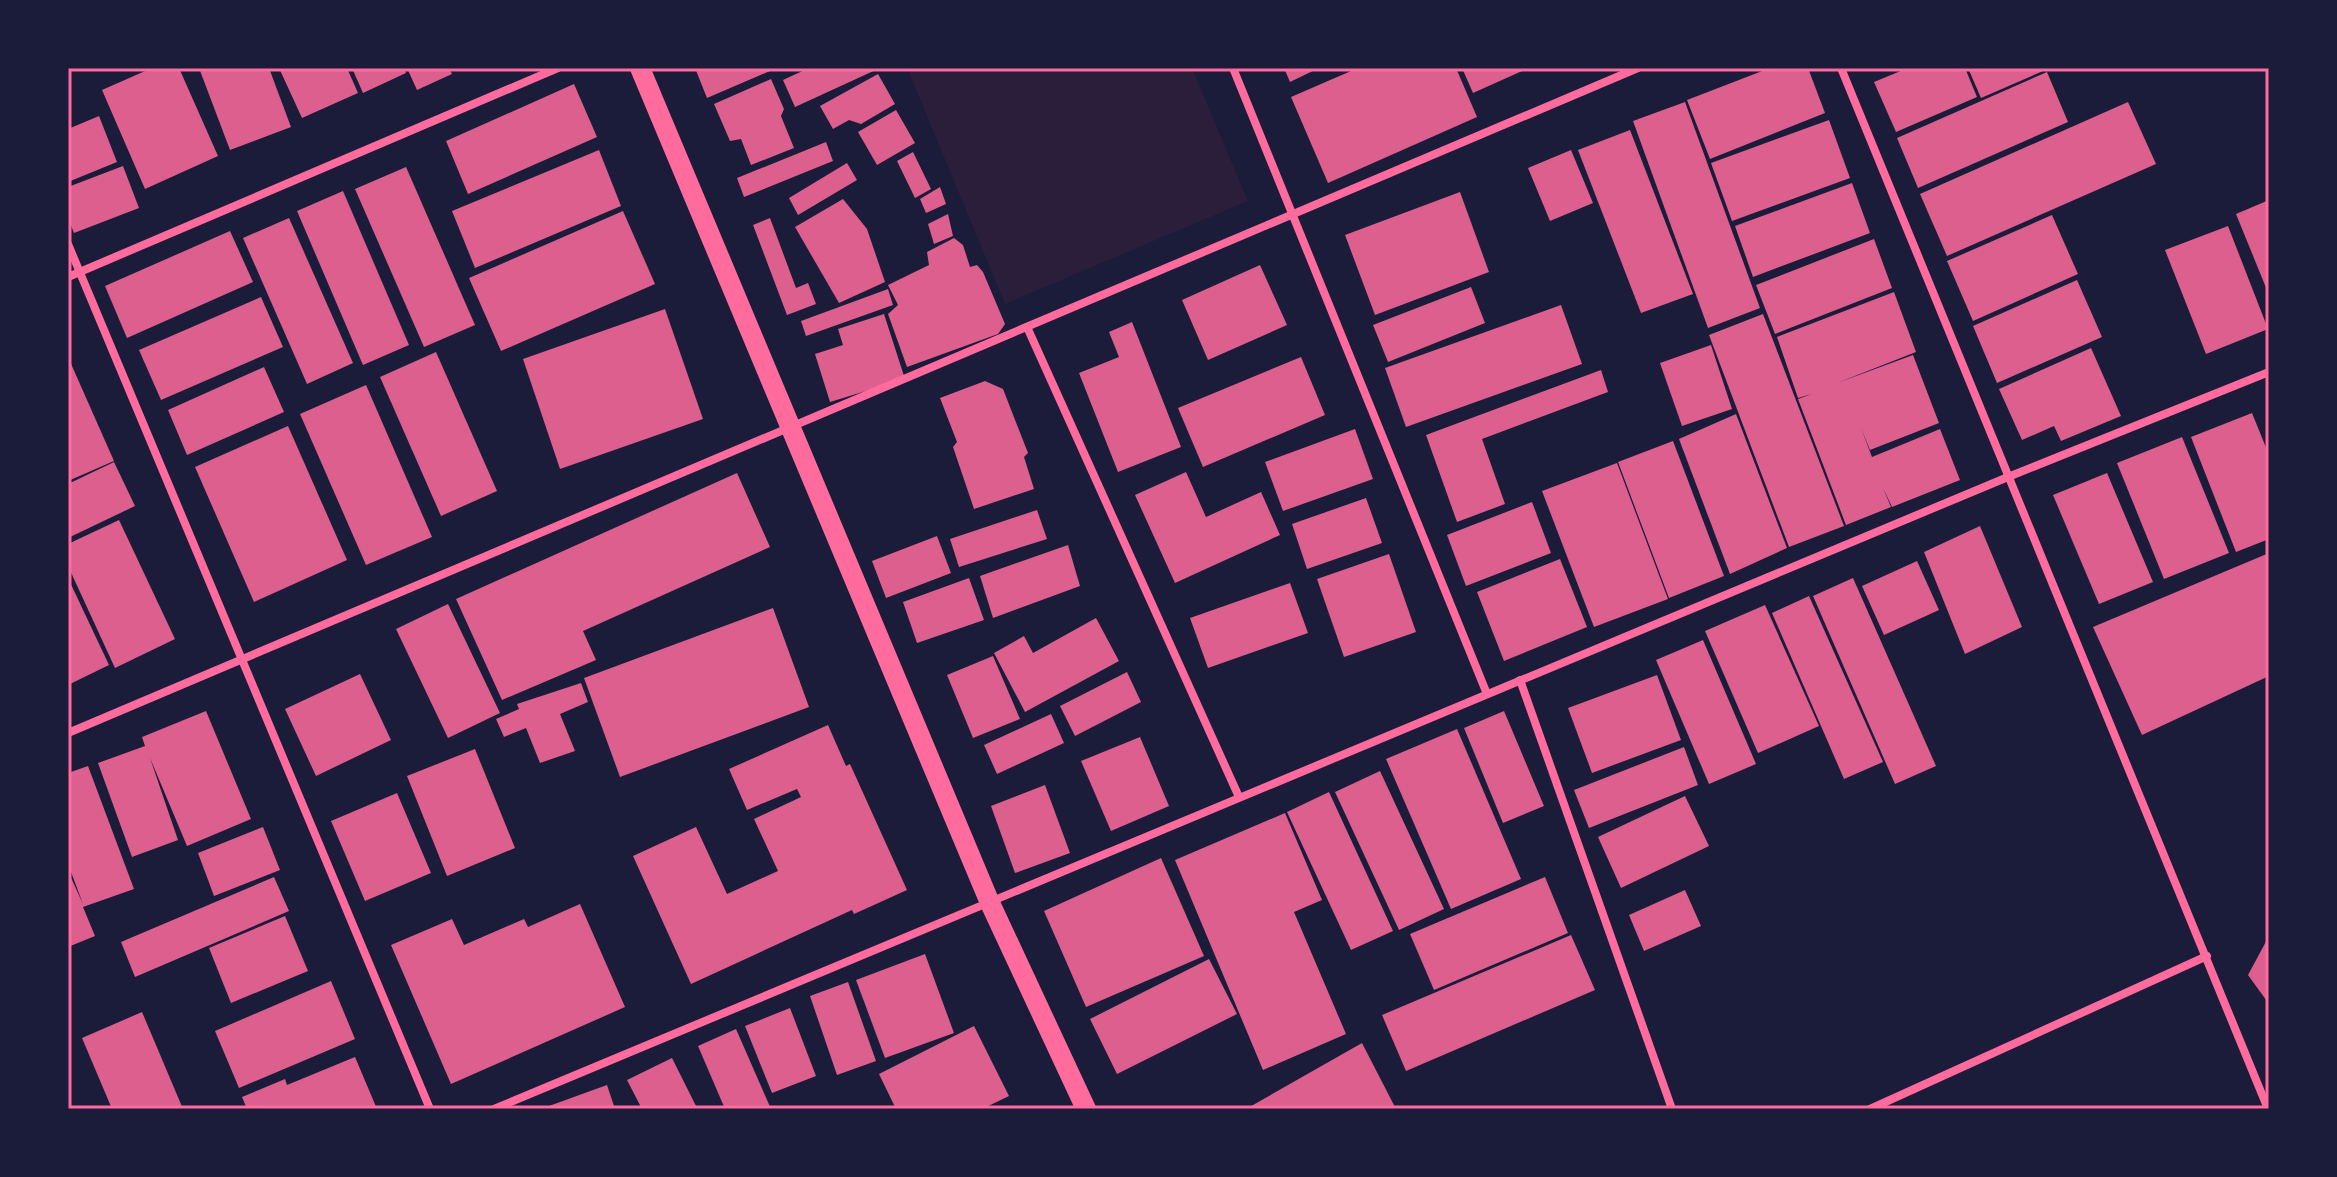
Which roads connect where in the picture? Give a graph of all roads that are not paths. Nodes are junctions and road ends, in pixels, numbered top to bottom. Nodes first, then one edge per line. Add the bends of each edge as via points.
1 (558, 68) edge
2 (640, 68) edge
3 (1233, 68) edge
4 (1638, 68) edge
5 (1841, 68) edge
6 (1293, 214) junction
7 (68, 244) edge
8 (80, 272) junction
9 (68, 277) edge
10 (1027, 327) junction
11 (2269, 372) edge
12 (789, 427) junction
13 (2008, 477) junction
14 (242, 659) junction
15 (1520, 680) junction
16 (1487, 694) junction
17 (68, 733) edge
18 (1239, 797) junction
19 (990, 903) junction
20 (2207, 956) junction
21 (430, 1109) edge
22 (494, 1109) edge
23 (1086, 1109) edge
24 (1672, 1109) edge
25 (1870, 1109) edge
26 (2268, 1109) edge

1 - 8 street
2 - 12 main road
3 - 6 street
4 - 6 street
5 - 13 street
6 - 10 street
6 - 16 street
7 - 8 street
8 - 9 street
8 - 14 street
10 - 12 street
10 - 18 street
11 - 13 street
12 - 14 street
12 - 19 main road
13 - 15 street
13 - 20 street
14 - 17 street
14 - 21 street
15 - 16 street
15 - 24 street
16 - 18 street
18 - 19 street
19 - 22 street
19 - 23 main road
20 - 25 street
20 - 26 street

